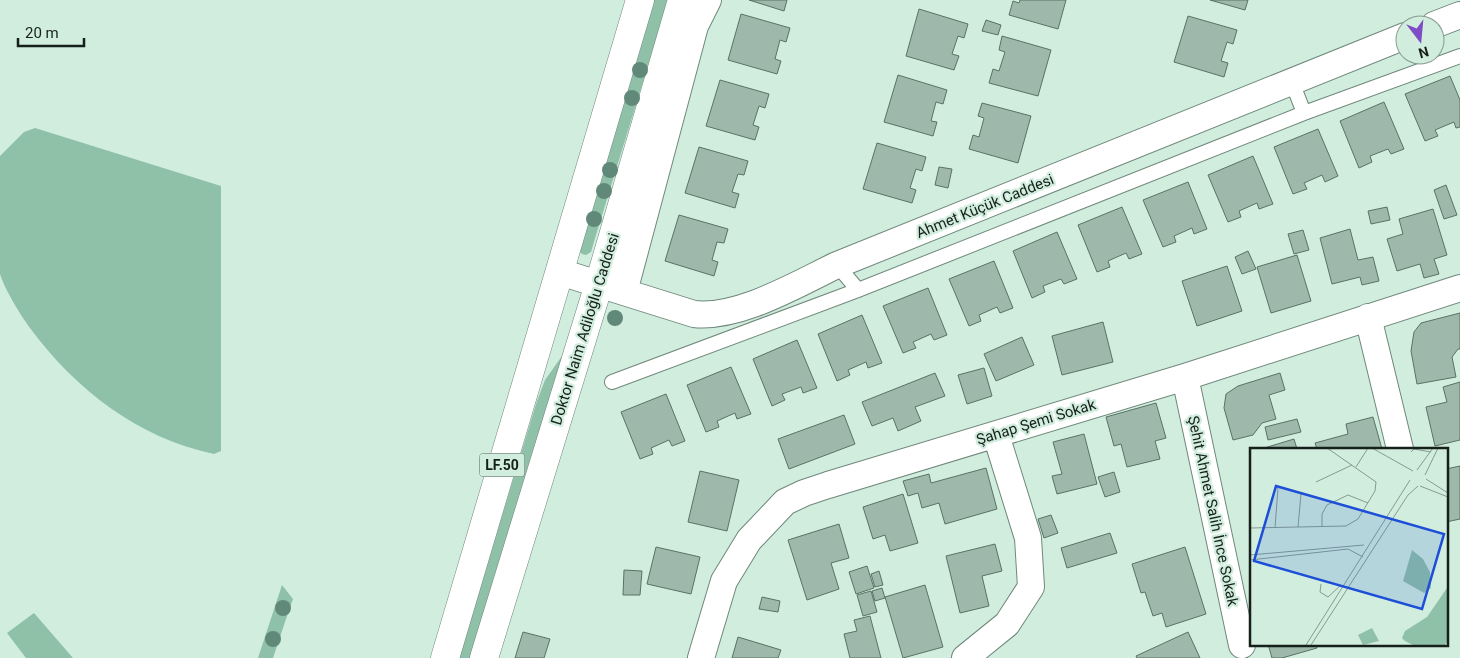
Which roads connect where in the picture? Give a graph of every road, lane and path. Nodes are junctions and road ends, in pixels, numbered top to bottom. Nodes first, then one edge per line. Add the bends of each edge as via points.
1 (640, 0) edge
2 (682, 0) edge
3 (708, 0) edge
4 (1460, 16) edge
5 (1445, 21) edge
6 (1395, 40) edge
7 (1460, 56) edge
8 (1292, 82) junction
9 (1304, 112) junction
10 (838, 265) junction
11 (560, 272) junction
12 (612, 288) junction
13 (1460, 288) edge
14 (858, 290) junction
15 (1368, 317) junction
16 (1185, 377) junction
17 (612, 382) dead end
18 (996, 435) junction
19 (1400, 448) edge
20 (1242, 645) dead end
21 (445, 658) edge
22 (484, 658) edge
23 (701, 658) edge
24 (965, 658) edge

1 - 11 main road, LF.50
2 - 12 main road, Doktor Naim Adiloğlu Caddesi / LF.50
3 - 12 street via 695,26
4 - 5 street
6 - 8 street, Ahmet Küçük Caddesi
7 - 9 lane
8 - 9 lane
8 - 10 street, Ahmet Küçük Caddesi
9 - 14 lane
10 - 12 street, Ahmet Küçük Caddesi via 763,299 716,315 694,314
10 - 14 lane
11 - 12 street, Ahmet Küçük Caddesi
11 - 21 main road, LF.50
12 - 22 main road, Doktor Naim Adiloğlu Caddesi / LF.50
13 - 15 street, Şahap Şemi Sokak
14 - 17 lane
15 - 16 street, Şahap Şemi Sokak
15 - 19 street
16 - 18 street, Şahap Şemi Sokak
16 - 20 street, Şehit Ahmet Salih İnce Sokak
18 - 23 street, Şahap Şemi Sokak via 828,485 785,502 749,540 724,580
18 - 24 street via 1028,538 1031,587 1007,624

